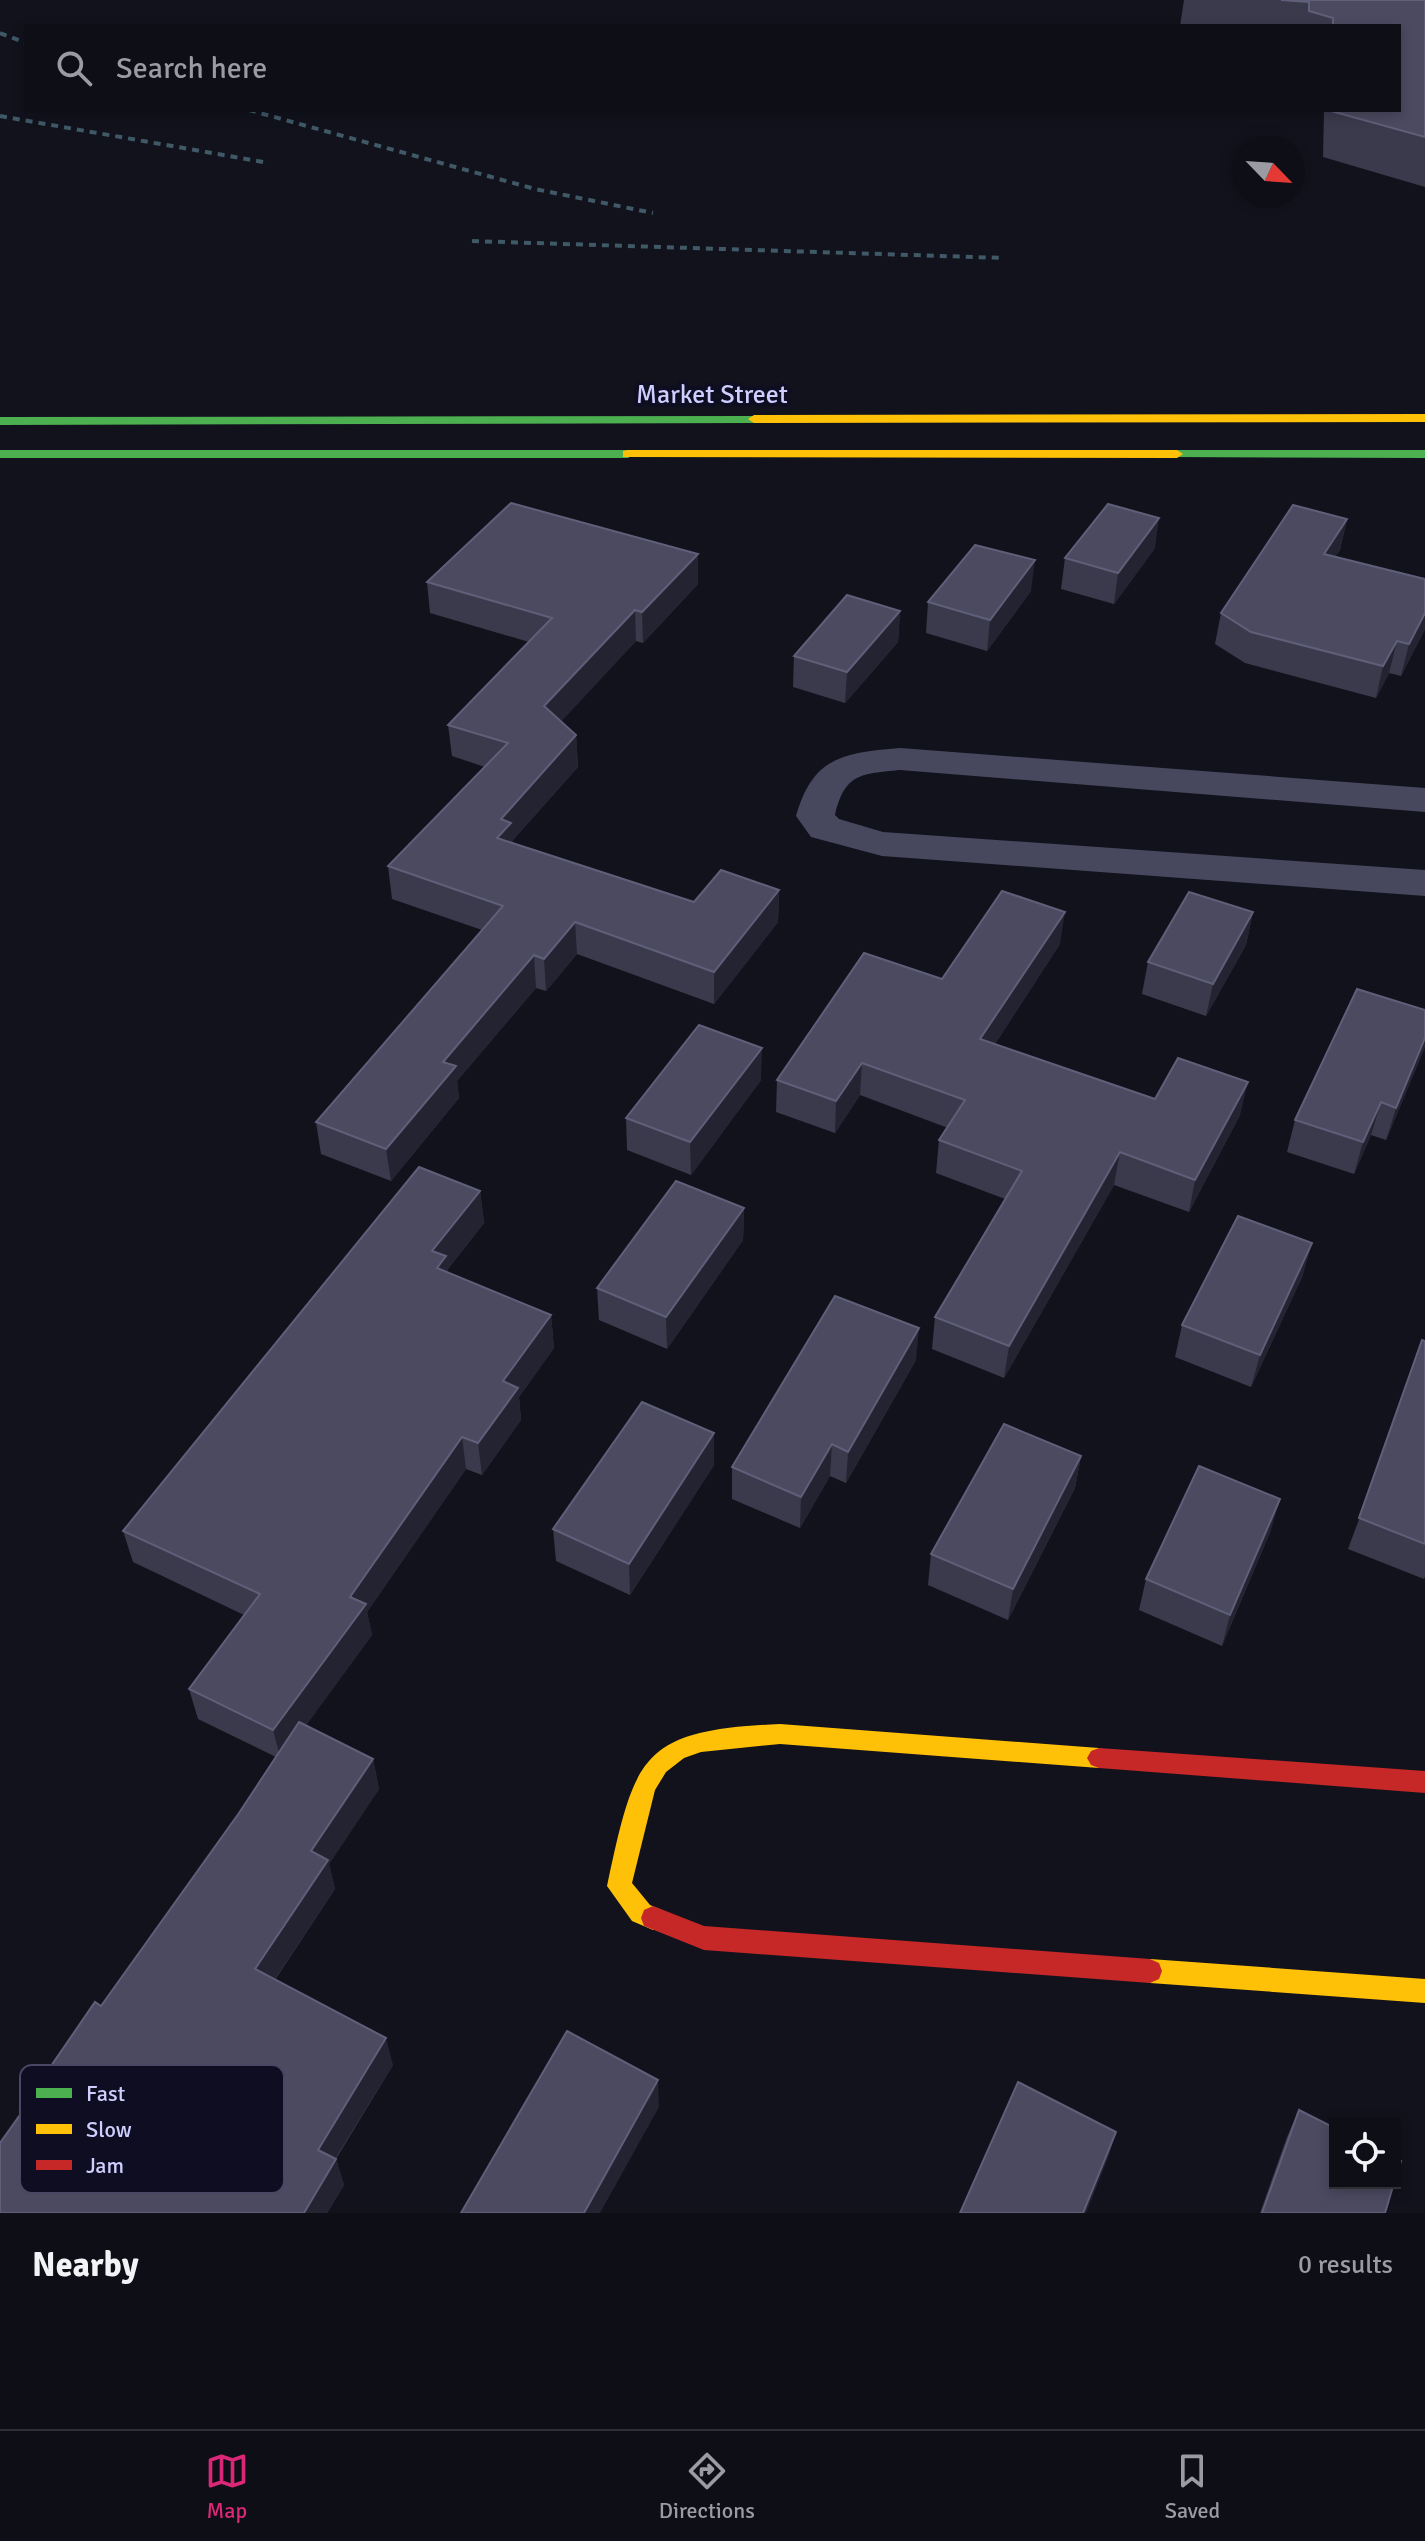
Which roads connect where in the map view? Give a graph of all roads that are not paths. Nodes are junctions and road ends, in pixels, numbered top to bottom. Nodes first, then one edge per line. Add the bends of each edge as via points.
1 (1425, 418) edge
2 (0, 421) edge
3 (0, 454) edge
4 (1425, 454) edge
5 (1425, 800) edge
6 (1425, 883) edge
7 (1425, 1782) edge
8 (1425, 1991) edge

1 - 2 main road, Market Street
3 - 4 main road, Market Street
5 - 6 street via 900,759 838,771 821,786 815,816 825,828 882,844
7 - 8 main road via 780,1734 715,1736 678,1748 647,1774 619,1886 641,1913 704,1938

